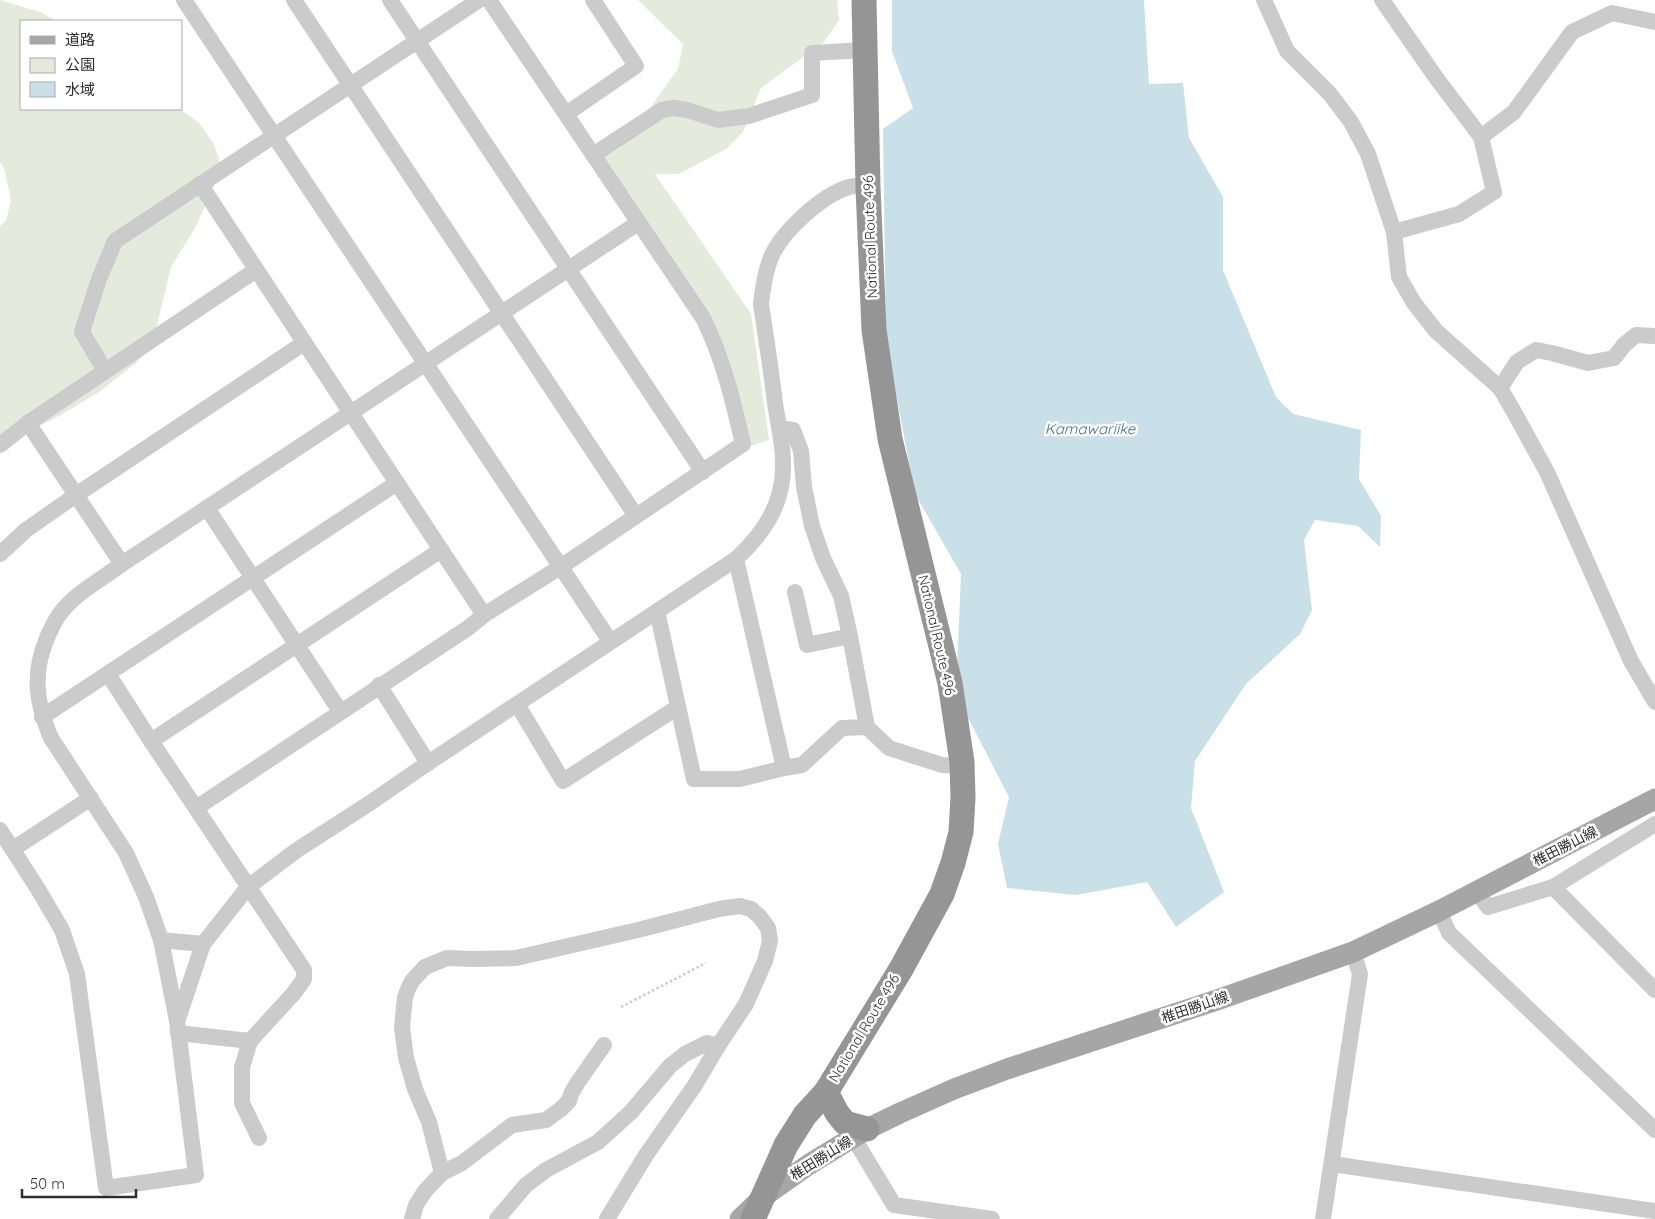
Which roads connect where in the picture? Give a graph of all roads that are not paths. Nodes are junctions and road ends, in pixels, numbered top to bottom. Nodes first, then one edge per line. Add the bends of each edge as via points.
1 (184, 0) edge
2 (294, 0) edge
3 (390, 0) edge
4 (479, 0) edge
5 (489, 0) edge
6 (593, 0) edge
7 (864, 0) edge
8 (1264, 0) edge
9 (1382, 0) edge
10 (1655, 22) edge
11 (417, 41) junction
12 (865, 50) junction
13 (350, 85) junction
14 (566, 114) junction
15 (274, 135) junction
16 (1481, 137) junction
17 (593, 156) junction
18 (200, 184) junction
19 (868, 187) junction
20 (638, 223) junction
21 (1394, 232) junction
22 (568, 269) junction
23 (256, 270) junction
24 (502, 313) junction
25 (1655, 336) edge
26 (304, 343) junction
27 (426, 363) junction
28 (104, 371) junction
29 (1500, 388) junction
30 (351, 413) junction
31 (28, 423) junction
32 (779, 428) junction
33 (0, 445) edge
34 (703, 472) junction
35 (397, 483) junction
36 (76, 495) junction
37 (207, 508) junction
38 (636, 516) junction
39 (441, 550) junction
40 (0, 554) edge
41 (736, 559) junction
42 (122, 564) junction
43 (562, 566) junction
44 (253, 578) junction
45 (794, 592) dead end
46 (657, 611) junction
47 (484, 615) junction
48 (850, 636) junction
49 (610, 641) junction
50 (297, 645) junction
51 (108, 674) junction
52 (379, 685) junction
53 (1655, 702) edge
54 (517, 704) junction
55 (678, 707) junction
56 (340, 711) junction
57 (42, 717) junction
58 (866, 726) junction
59 (151, 741) junction
60 (428, 763) junction
61 (962, 766) junction
62 (784, 768) junction
63 (91, 798) junction
64 (1655, 799) edge
65 (196, 808) junction
66 (1655, 824) edge
67 (0, 830) edge
68 (13, 849) junction
69 (248, 887) junction
70 (1553, 887) junction
71 (1477, 892) junction
72 (1439, 911) junction
73 (161, 940) junction
74 (203, 944) junction
75 (1352, 952) junction
76 (1655, 990) edge
77 (178, 1027) junction
78 (250, 1041) junction
79 (604, 1045) dead end
80 (718, 1046) junction
81 (826, 1092) junction
82 (1655, 1130) edge
83 (860, 1133) junction
84 (259, 1138) dead end
85 (1332, 1164) junction
86 (442, 1173) junction
87 (758, 1208) edge
88 (1655, 1211) edge
89 (412, 1219) edge
90 (497, 1219) edge
91 (608, 1219) edge
92 (740, 1219) edge
93 (992, 1219) edge
94 (1324, 1219) edge

1 - 15 street
2 - 13 street
3 - 11 street
4 - 11 street
5 - 14 street
6 - 14 street via 636,66
7 - 12 highway, National Route 496
8 - 21 street via 1287,51 1330,94 1368,154
9 - 16 street
10 - 16 street via 1612,13 1572,32 1514,112
11 - 13 street
11 - 22 street
12 - 17 street via 812,53 812,95 749,116 718,120 687,110 662,110
12 - 19 highway, National Route 496
13 - 15 street
13 - 24 street
14 - 17 street
15 - 18 street
15 - 27 street
16 - 21 street via 1494,192 1459,214
17 - 20 street
18 - 23 street
18 - 28 street via 115,241 98,279 82,332
19 - 32 street via 852,186 838,191 788,232 772,256 764,279 761,304
19 - 61 highway, National Route 496 via 874,330 890,439 950,683
20 - 22 street
20 - 34 street via 703,318 734,401 742,444
21 - 29 street via 1399,277 1414,303 1436,331
22 - 24 street
22 - 34 street
23 - 26 street
23 - 28 street
24 - 27 street
24 - 38 street
25 - 29 street via 1636,335 1614,358 1588,364 1536,350 1517,362
26 - 30 street
26 - 36 street
27 - 30 street
27 - 43 street
28 - 31 street
29 - 53 street via 1547,472 1631,661
30 - 35 street
30 - 37 street
31 - 33 street
31 - 36 street
32 - 41 street via 784,467 778,498 763,530
32 - 48 street via 793,430 800,451 812,526 822,558 840,596
34 - 38 street
35 - 39 street
35 - 44 street
36 - 40 street via 26,530
36 - 42 street
37 - 42 street
37 - 44 street
38 - 43 street
39 - 47 street
39 - 50 street
41 - 46 street
41 - 62 street
42 - 57 street via 80,594 62,611 51,628 37,669
43 - 47 street
43 - 49 street
44 - 50 street
44 - 51 street
45 - 48 street via 807,645
46 - 49 street
46 - 55 street
47 - 52 street
48 - 58 street
49 - 54 street
50 - 56 street
50 - 59 street
51 - 57 street
51 - 59 street
52 - 56 street
52 - 60 street
54 - 55 street via 563,781
54 - 60 street
55 - 62 street via 694,779 740,779
56 - 65 street
57 - 63 street via 51,738
58 - 61 street via 889,748 942,764
58 - 62 street via 842,728 802,765
59 - 65 street
60 - 69 street via 297,850
61 - 81 highway, National Route 496 via 961,832 942,894 901,969
63 - 68 street
63 - 73 street via 126,853
64 - 71 main road, 椎田勝山線
65 - 69 street
66 - 70 street
67 - 68 street
68 - 77 street via 62,930 77,974 106,1188 196,1175
69 - 74 street
69 - 78 street via 304,970 304,979 294,993
70 - 71 street via 1488,907
70 - 76 street
71 - 72 main road, 椎田勝山線
72 - 75 main road, 椎田勝山線
72 - 82 street via 1449,933
73 - 74 street
73 - 77 street
74 - 77 street
75 - 83 main road, 椎田勝山線 via 1007,1069 954,1089
75 - 85 street via 1360,974
77 - 78 street
78 - 84 street via 242,1067 242,1103
79 - 86 street via 578,1082 570,1101 561,1109 546,1120 512,1125 462,1163
80 - 86 street via 746,1004 770,941 768,928 751,909 740,906 719,909 516,958 447,958 435,962 425,967 412,981 405,997 402,1027 406,1058 429,1122
80 - 90 street via 707,1043 685,1054 670,1066 632,1112 598,1142 546,1170 526,1185
80 - 91 street
81 - 83 highway via 837,1114
81 - 87 highway, National Route 496 via 805,1115 786,1145
83 - 87 main road, 椎田勝山線 via 808,1165
83 - 93 street via 894,1206
85 - 88 street
85 - 94 street
86 - 89 street via 425,1191
87 - 92 main road, 椎田勝山線

